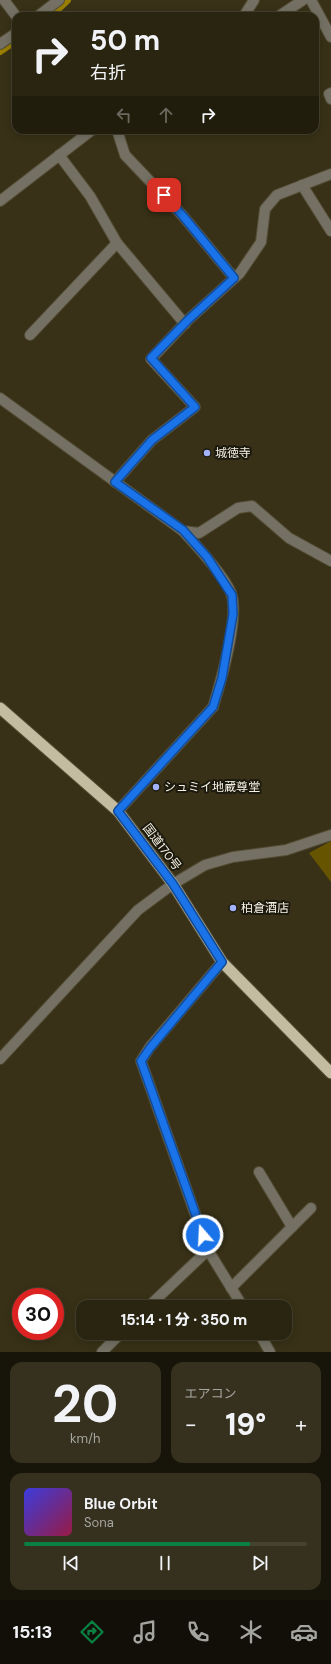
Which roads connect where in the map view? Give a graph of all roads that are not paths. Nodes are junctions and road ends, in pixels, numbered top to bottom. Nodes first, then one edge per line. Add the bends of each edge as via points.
1 (4, 0) edge
2 (59, 0) edge
3 (254, 0) edge
4 (303, 0) edge
5 (311, 0) edge
6 (13, 12) edge
7 (43, 12) edge
8 (246, 12) edge
9 (285, 12) edge
10 (317, 12) edge
11 (319, 15) edge
12 (12, 36) edge
13 (331, 37) edge
14 (0, 44) edge
15 (331, 93) edge
16 (331, 98) edge
17 (87, 134) edge
18 (118, 134) edge
19 (59, 155) junction
20 (331, 174) edge
21 (302, 185) junction
22 (0, 201) edge
23 (331, 231) edge
24 (117, 243) junction
25 (234, 278) junction
26 (184, 324) junction
27 (30, 335) dead end
28 (0, 398) edge
29 (115, 482) junction
30 (183, 530) junction
31 (331, 560) edge
32 (0, 708) edge
33 (118, 811) junction
34 (331, 835) edge
35 (173, 884) junction
36 (222, 962) junction
37 (0, 1059) edge
38 (331, 1073) edge
39 (259, 1172) dead end
40 (311, 1208) dead end
41 (292, 1227) junction
42 (208, 1250) junction
43 (231, 1288) junction
44 (155, 1300) edge
45 (239, 1300) edge
46 (114, 1340) edge
47 (263, 1340) edge
48 (102, 1352) edge
49 (270, 1352) edge

1 - 6 street
2 - 7 street
3 - 8 street
4 - 9 street
5 - 10 street
11 - 13 street
12 - 14 street
15 - 16 street
17 - 19 street
18 - 25 street via 125,154 183,216
19 - 22 street
19 - 24 street via 90,196
20 - 21 street
21 - 23 street
21 - 25 street via 277,195 266,209 261,242
24 - 26 street
24 - 27 street
25 - 26 street
26 - 29 street via 151,358 195,407 152,440
28 - 29 street
29 - 30 street
30 - 31 street via 199,533 238,508 252,506 289,538
30 - 33 street via 207,557 232,595 233,614 222,678 213,707
32 - 33 highway, 国道170号
33 - 35 highway, 国道170号
34 - 35 street via 286,850 233,857 205,865
35 - 36 highway, 国道170号
35 - 37 street via 138,910
36 - 38 highway, 国道170号
36 - 42 street via 141,1061
39 - 41 street
40 - 41 street
41 - 43 street
42 - 43 street
42 - 44 street
43 - 45 street
46 - 48 street
47 - 49 street

